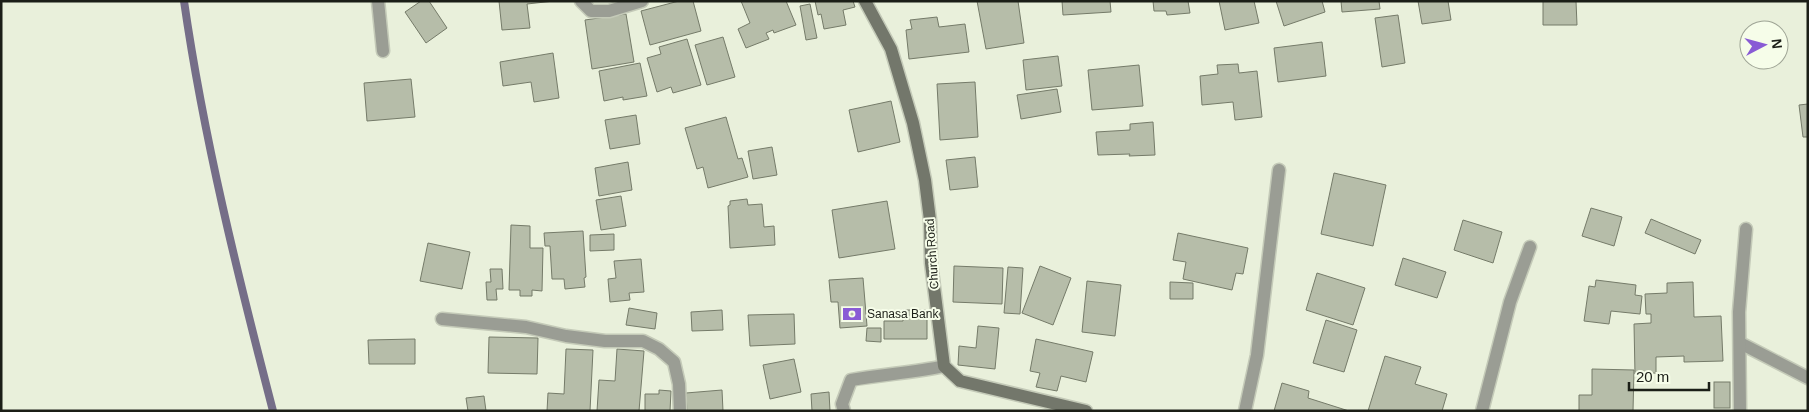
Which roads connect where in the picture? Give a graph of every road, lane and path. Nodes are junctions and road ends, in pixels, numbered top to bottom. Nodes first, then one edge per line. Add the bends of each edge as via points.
1 (378, 1) edge
2 (581, 1) edge
3 (642, 1) edge
4 (865, 1) edge
5 (383, 51) dead end
6 (1279, 170) dead end
7 (1746, 228) dead end
8 (1530, 247) dead end
9 (442, 319) dead end
10 (1740, 343) junction
11 (944, 366) junction
12 (1808, 378) edge
13 (680, 411) edge
14 (844, 411) edge
15 (1086, 411) edge
16 (1245, 411) edge
17 (1482, 411) edge
18 (1740, 411) edge

1 - 5 street
2 - 3 street via 592,10 609,11
4 - 11 street, Church Road via 891,49 913,123 925,180
6 - 16 street via 1257,354
7 - 10 street via 1739,312
8 - 17 street via 1510,302
9 - 13 street via 526,327 605,341 643,341 674,362
10 - 12 street
10 - 18 street
11 - 14 street via 851,380 842,404
11 - 15 street via 960,381

